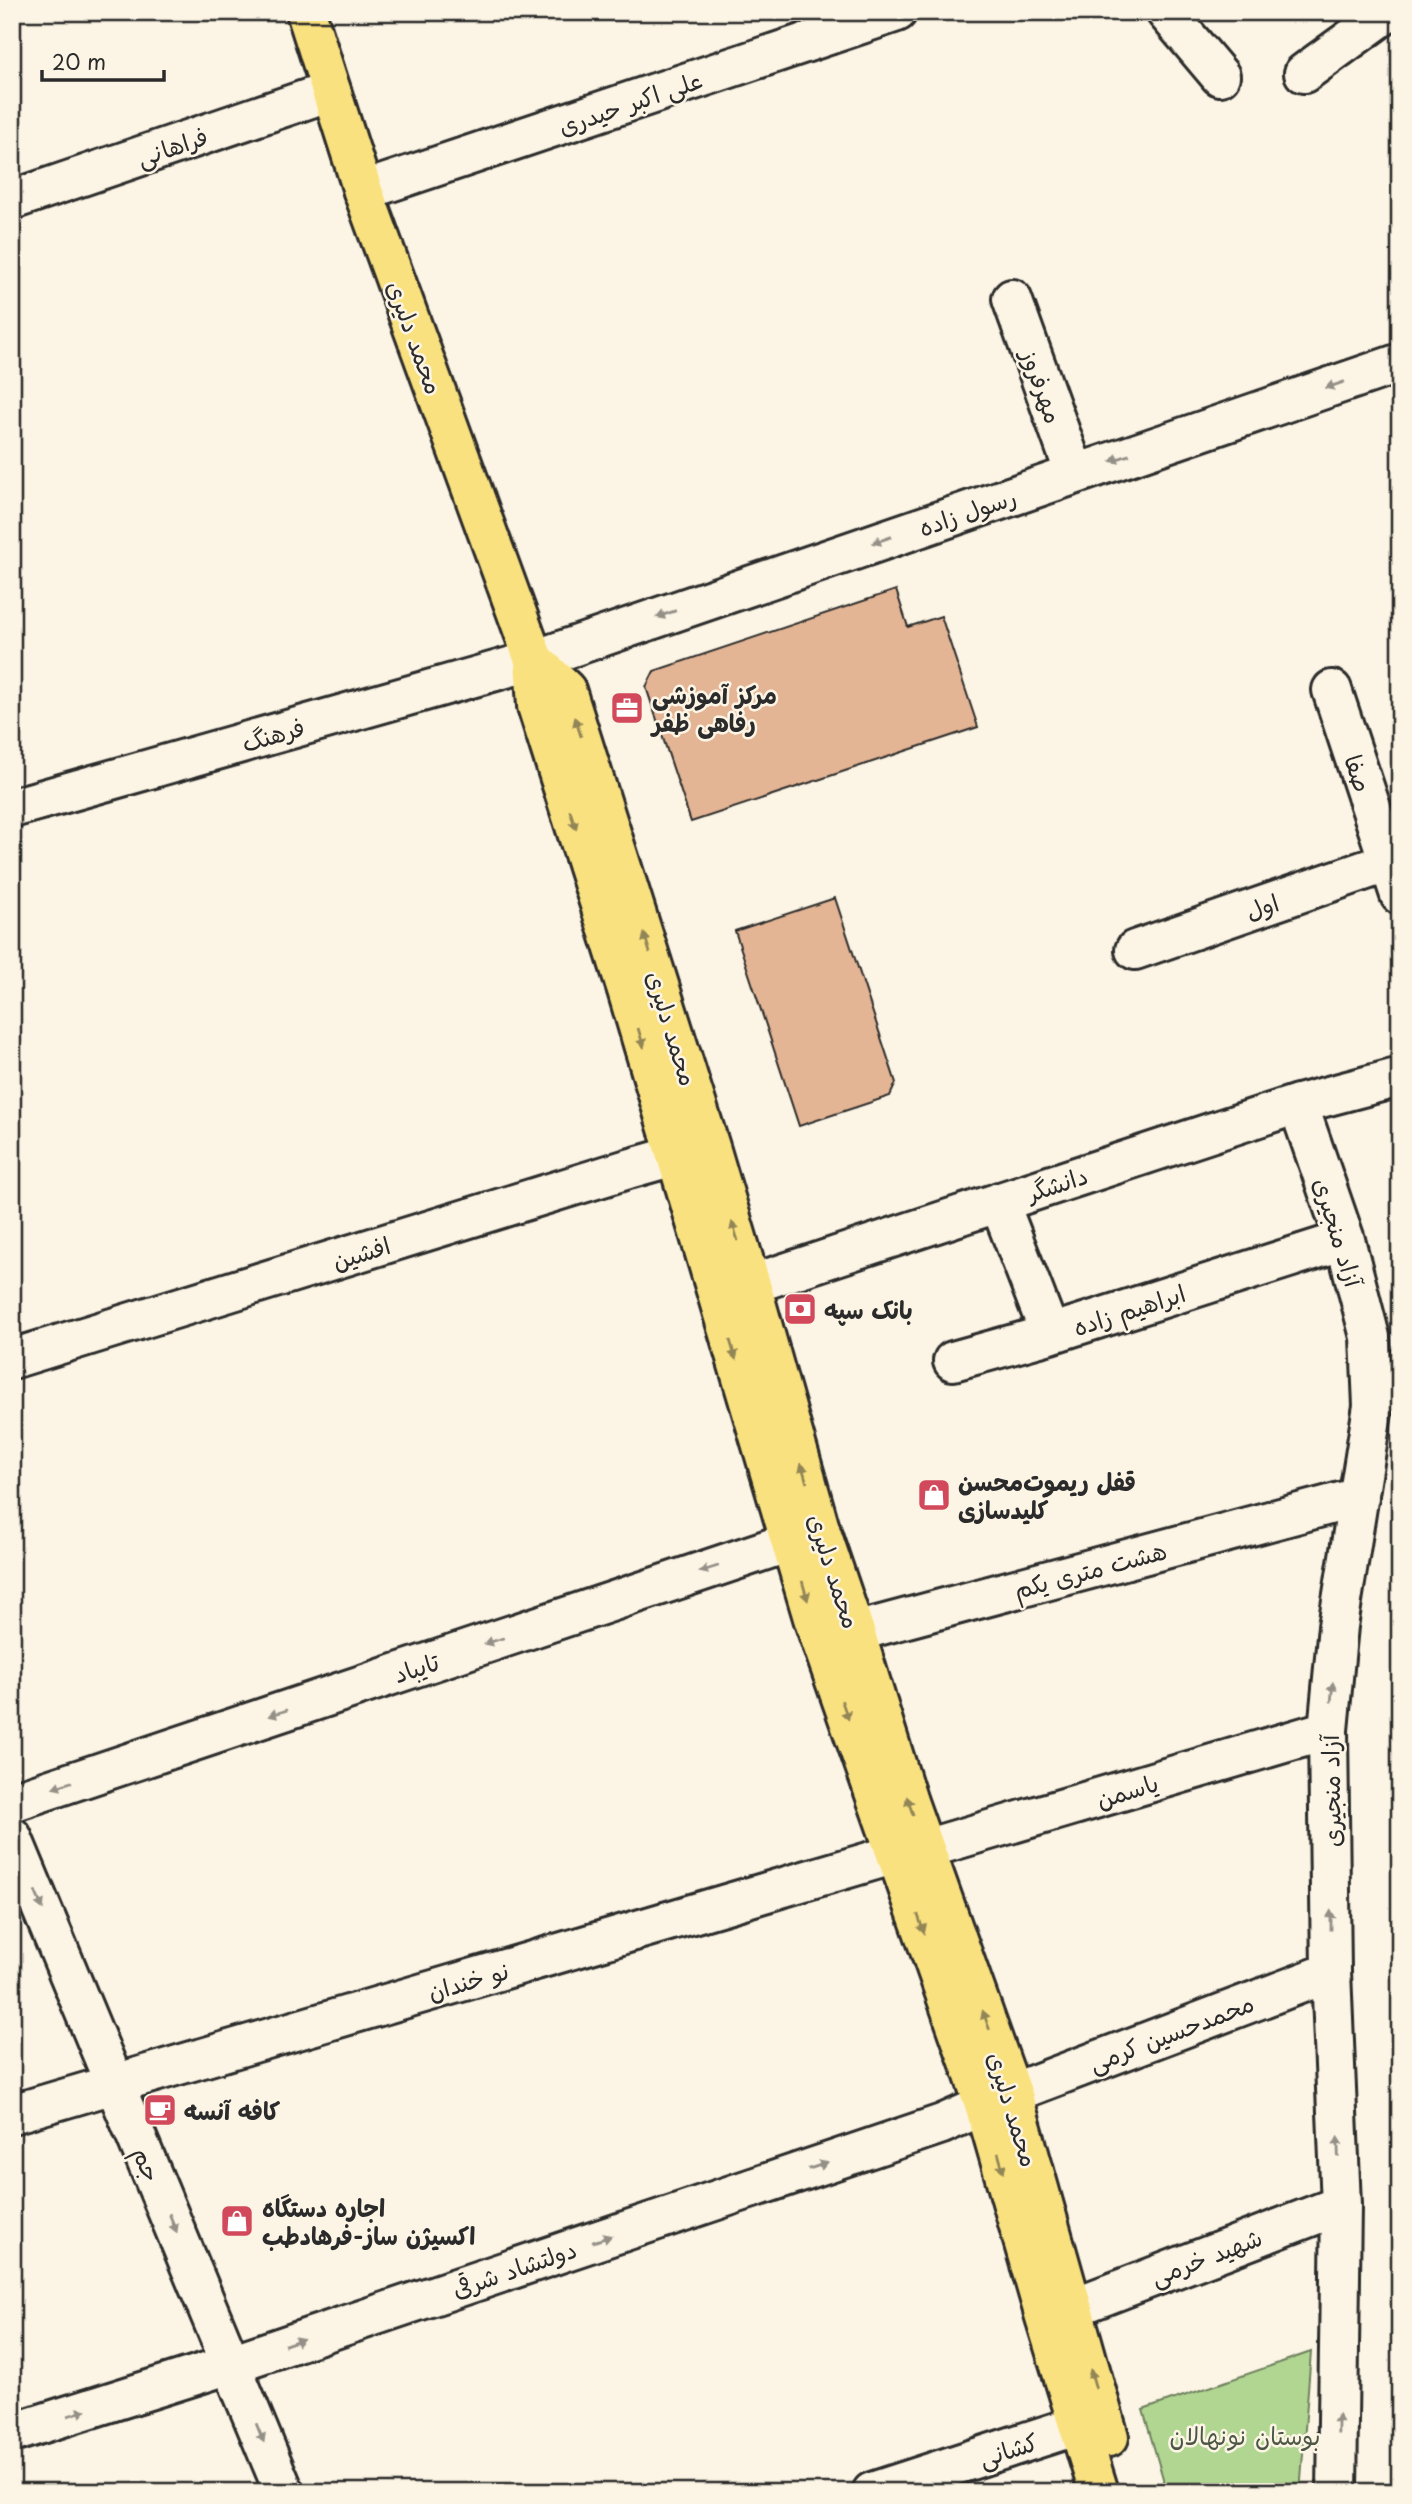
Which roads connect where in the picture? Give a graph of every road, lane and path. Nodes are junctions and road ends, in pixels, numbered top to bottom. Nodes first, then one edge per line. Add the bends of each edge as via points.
1 (306, 12) edge
2 (897, 12) edge
3 (1166, 12) edge
4 (1388, 12) edge
5 (1304, 73) dead end
6 (1220, 76) dead end
7 (331, 91) junction
8 (363, 191) junction
9 (12, 200) edge
10 (1012, 299) dead end
11 (1396, 375) edge
12 (1075, 474) junction
13 (534, 660) junction
14 (1332, 690) dead end
15 (12, 808) edge
16 (1392, 854) edge
17 (1135, 950) dead end
18 (1400, 1077) edge
19 (1298, 1104) junction
20 (693, 1151) junction
21 (999, 1202) junction
22 (1345, 1240) junction
23 (734, 1290) junction
24 (1050, 1334) junction
25 (12, 1359) edge
26 (953, 1361) dead end
27 (1359, 1497) junction
28 (805, 1535) junction
29 (839, 1638) junction
30 (1328, 1730) junction
31 (12, 1802) edge
32 (12, 1837) edge
33 (911, 1852) junction
34 (1331, 1972) junction
35 (115, 2083) junction
36 (998, 2099) junction
37 (12, 2114) edge
38 (1341, 2205) junction
39 (1072, 2308) junction
40 (231, 2364) junction
41 (1091, 2421) junction
42 (12, 2433) edge
43 (284, 2492) edge
44 (872, 2492) edge
45 (1099, 2492) edge
46 (1126, 2492) edge
47 (1337, 2492) edge

1 - 7 main road, محمد دلیری
2 - 8 street, علی اکبر حیدری
3 - 6 street
4 - 5 street
7 - 8 main road, محمد دلیری
7 - 9 street, فراهانی
8 - 13 main road, محمد دلیری
10 - 12 street, مهرفروز
11 -> 12 street, رسول زاده
12 -> 13 street, رسول زاده
13 - 15 street, فرهنگ
13 - 20 main road, محمد دلیری via 537,706 627,990
14 - 16 street, صفا
16 - 17 street, اول
18 - 19 street, دانشگر
19 - 21 street, دانشگر
19 - 22 street, آزاد منجیری
20 - 23 main road, محمد دلیری
20 - 25 street, افشین
21 - 23 street, دانشگر
21 - 24 street, ابراهیم زاده
22 - 24 street, ابراهیم زاده
22 - 27 street, آزاد منجیری via 1370,1337 1373,1406
23 - 28 main road, محمد دلیری
24 - 26 street
27 - 29 street, هشت متری یکم
30 -> 27 street, آزاد منجیری via 1338,1626
28 - 29 main road, محمد دلیری
28 -> 31 street, تایباد
29 - 33 main road, محمد دلیری
30 - 33 street, یاسمن
34 -> 30 street, آزاد منجیری
32 -> 35 street, جم
33 - 35 street, نو خندان
33 - 36 main road, محمد دلیری
34 - 36 street, محمدحسین کرمی
38 -> 34 street, آزاد منجیری
35 - 37 street, نو خندان
35 -> 40 street, جم
36 - 39 main road, محمد دلیری
40 -> 36 street, دولتشاد شرقی via 942,2124
36 -> 41 main road, محمد دلیری via 1045,2317
38 - 39 street, شهید خرمی
47 -> 38 street, آزاد منجیری
41 -> 39 main road, محمد دلیری
42 -> 40 street, دولتشاد شرقی
40 -> 43 street, جم
41 - 44 street, کشانی
41 - 45 main road, محمد دلیری
41 - 46 main road, محمد دلیری

